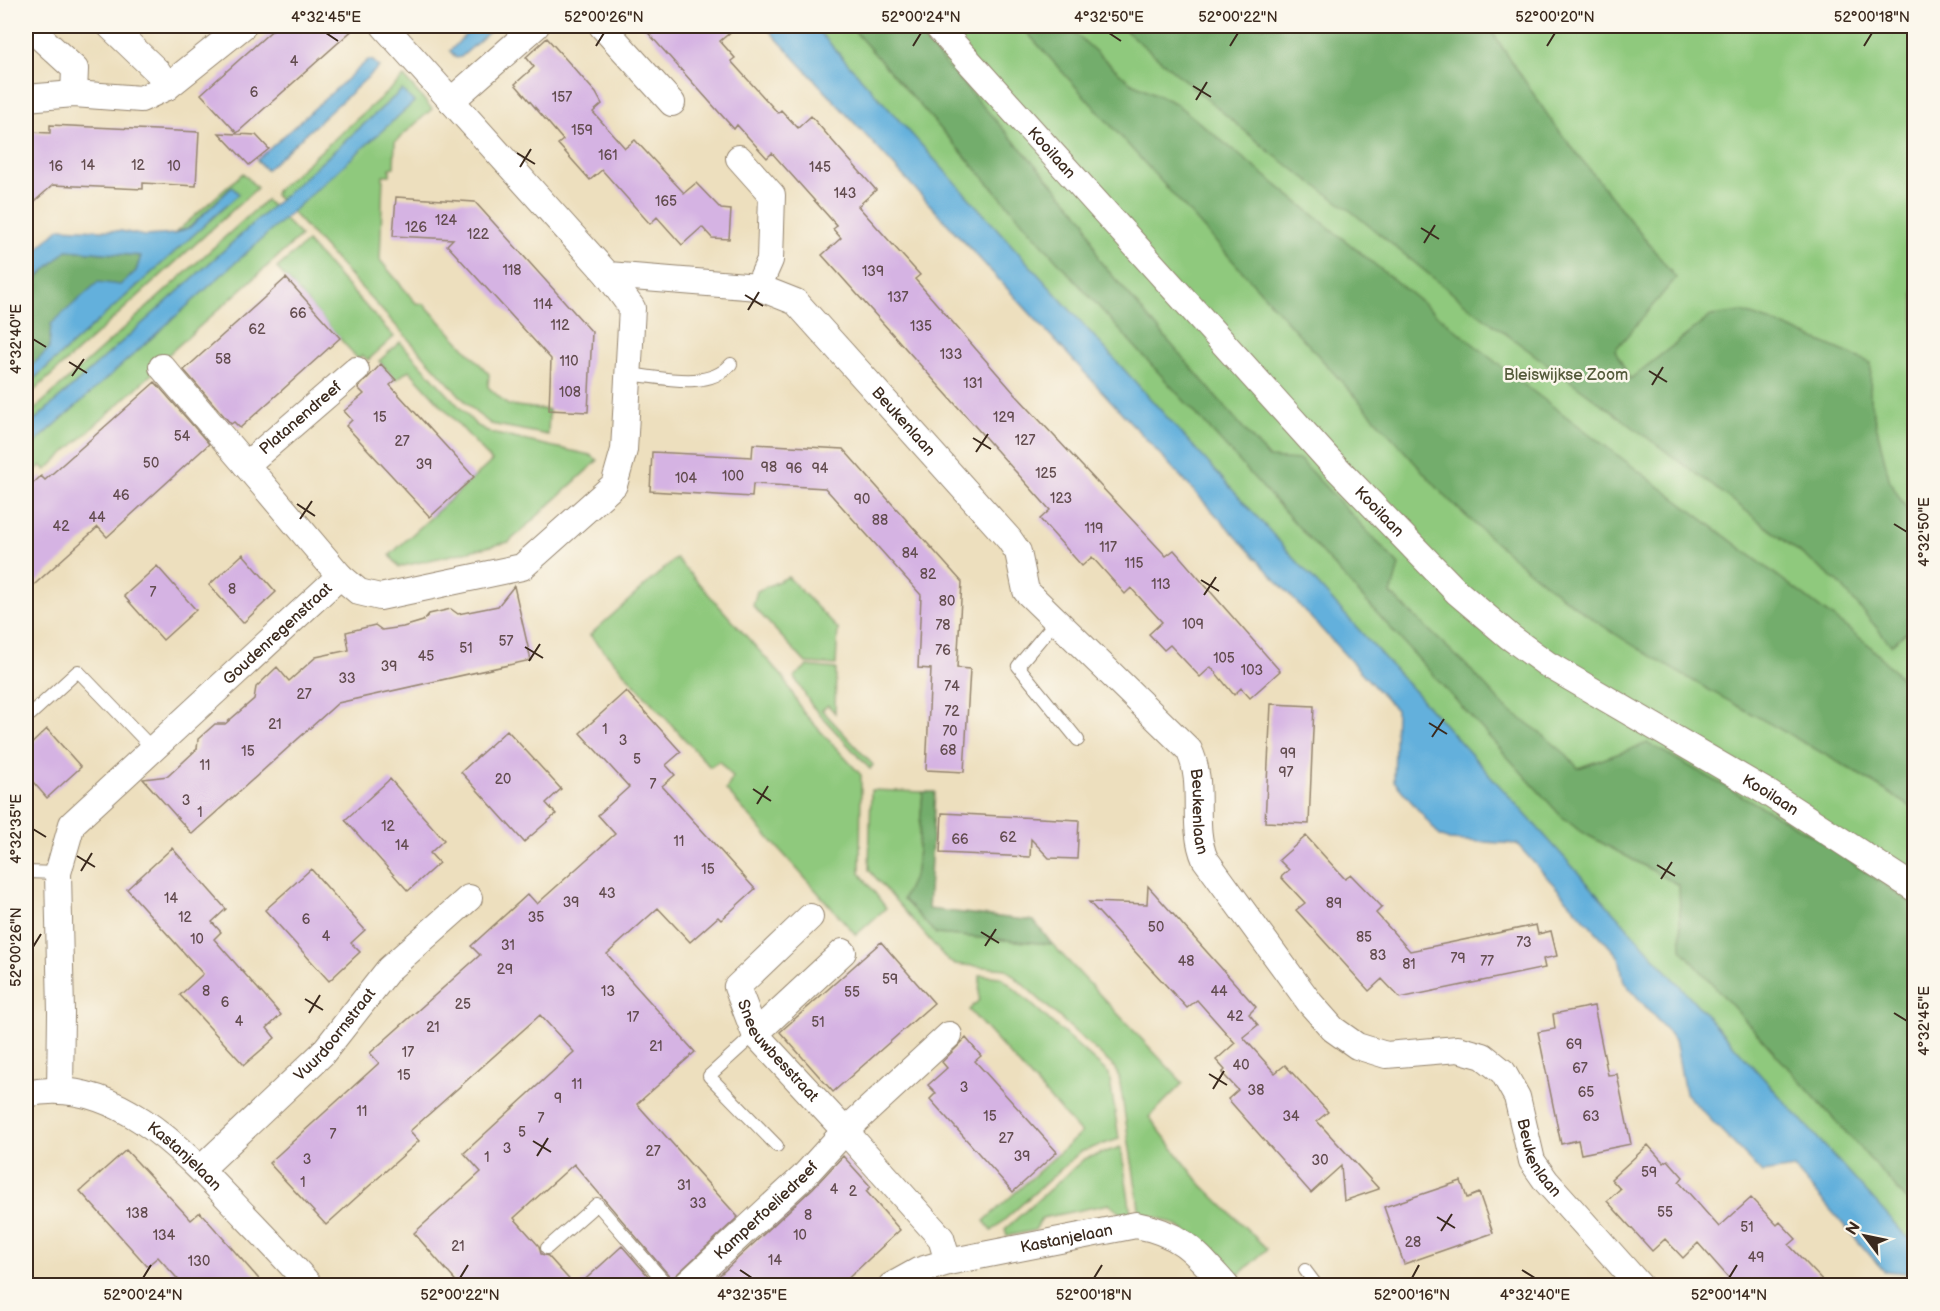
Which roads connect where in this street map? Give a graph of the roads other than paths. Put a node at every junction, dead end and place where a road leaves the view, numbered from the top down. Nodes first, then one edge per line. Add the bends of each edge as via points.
1 (28, 26) edge
2 (110, 26) edge
3 (243, 26) edge
4 (384, 26) edge
5 (536, 26) edge
6 (602, 26) edge
7 (937, 26) edge
8 (167, 87) junction
9 (74, 94) junction
10 (26, 98) edge
11 (451, 101) junction
12 (672, 103) dead end
13 (740, 158) dead end
14 (608, 275) junction
15 (758, 287) junction
16 (731, 364) dead end
17 (162, 367) dead end
18 (357, 370) dead end
19 (628, 374) junction
20 (246, 465) junction
21 (340, 576) junction
22 (1055, 622) junction
23 (31, 714) dead end
24 (1078, 740) dead end
25 (153, 749) junction
26 (26, 872) edge
27 (58, 873) junction
28 (1914, 888) edge
29 (469, 898) dead end
30 (810, 917) dead end
31 (843, 952) dead end
32 (755, 1034) junction
33 (949, 1035) dead end
34 (60, 1091) junction
35 (26, 1094) edge
36 (846, 1131) junction
37 (777, 1146) dead end
38 (201, 1169) junction
39 (547, 1248) dead end
40 (948, 1262) junction
41 (1305, 1270) dead end
42 (304, 1284) edge
43 (668, 1286) edge
44 (685, 1286) edge
45 (891, 1286) edge
46 (1226, 1286) edge
47 (1317, 1286) edge
48 (1640, 1286) edge

1 - 9 street via 75,69
2 - 8 street via 158,72
3 - 8 street
4 - 11 street
5 - 11 street
6 - 12 street
7 - 28 street, Kooilaan via 1328,459 1457,592 1547,664 1768,793
8 - 9 street via 141,99
9 - 10 street
11 - 14 street
13 - 15 street via 772,195 770,260
14 - 15 street, Beukenlaan
14 - 19 street, Goudenregenstraat via 632,308
15 - 22 street, Beukenlaan via 796,302 1009,539 1018,552 1026,591
16 - 19 lane via 723,373 707,380
17 - 20 street, Platanendreef
18 - 20 street, Platanendreef
19 - 21 street, Goudenregenstraat via 624,450 614,485 522,567 380,597 359,591
20 - 21 street, Platanendreef
21 - 25 street, Goudenregenstraat
22 - 24 lane via 1018,666
22 - 48 street, Beukenlaan via 1189,750 1198,775 1197,834 1205,859 1325,1020 1357,1046 1386,1055 1458,1049 1484,1056 1503,1072 1517,1097 1532,1161
23 - 25 lane via 78,670
25 - 27 street, Goudenregenstraat via 72,824
26 - 27 lane
27 - 34 street, Goudenregenstraat
29 - 38 street, Vuurdoornstraat via 389,969 322,1054
30 - 32 street, Sneeuwbesstraat via 737,987
31 - 32 street
32 - 36 street, Sneeuwbesstraat
32 - 37 lane via 709,1076
33 - 36 street
34 - 35 street, Kastanjelaan
34 - 38 street, Kastanjelaan via 99,1099 128,1112 161,1133
36 - 40 street, Sneeuwbesstraat via 940,1238
36 - 44 street, Kamperfoeliedreef via 803,1177
38 - 42 street, Kastanjelaan
39 - 43 lane via 597,1204
40 - 45 street, Kastanjelaan via 918,1271
40 - 46 street, Kastanjelaan via 1136,1225 1162,1230 1187,1244
41 - 47 lane

